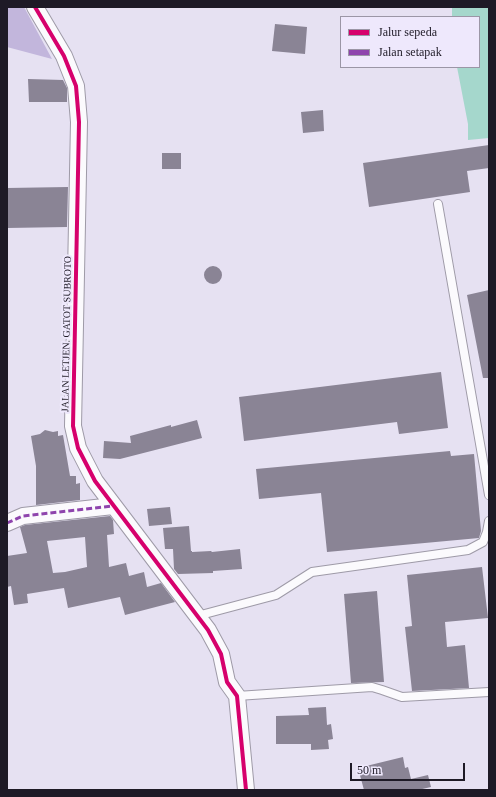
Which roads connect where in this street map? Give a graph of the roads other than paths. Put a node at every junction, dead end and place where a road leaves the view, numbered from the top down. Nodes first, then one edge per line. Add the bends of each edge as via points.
1 (35, 7) edge
2 (438, 204) dead end
3 (489, 494) edge
4 (113, 506) junction
5 (489, 521) edge
6 (7, 523) edge
7 (197, 616) junction
8 (489, 692) edge
9 (237, 696) junction
10 (246, 790) edge

1 - 4 street, JALAN LETJEN. GATOT SUBROTO via 64,56 76,86 79,122 73,426 78,448 95,481
2 - 3 lane
4 - 6 street via 23,516
4 - 7 street, JALAN LETJEN. GATOT SUBROTO
5 - 7 lane via 483,542 468,550 312,572 276,595
7 - 9 street, JALAN LETJEN. GATOT SUBROTO via 221,654 227,682
8 - 9 lane via 402,697 372,687
9 - 10 street, JALAN LETJEN. GATOT SUBROTO

